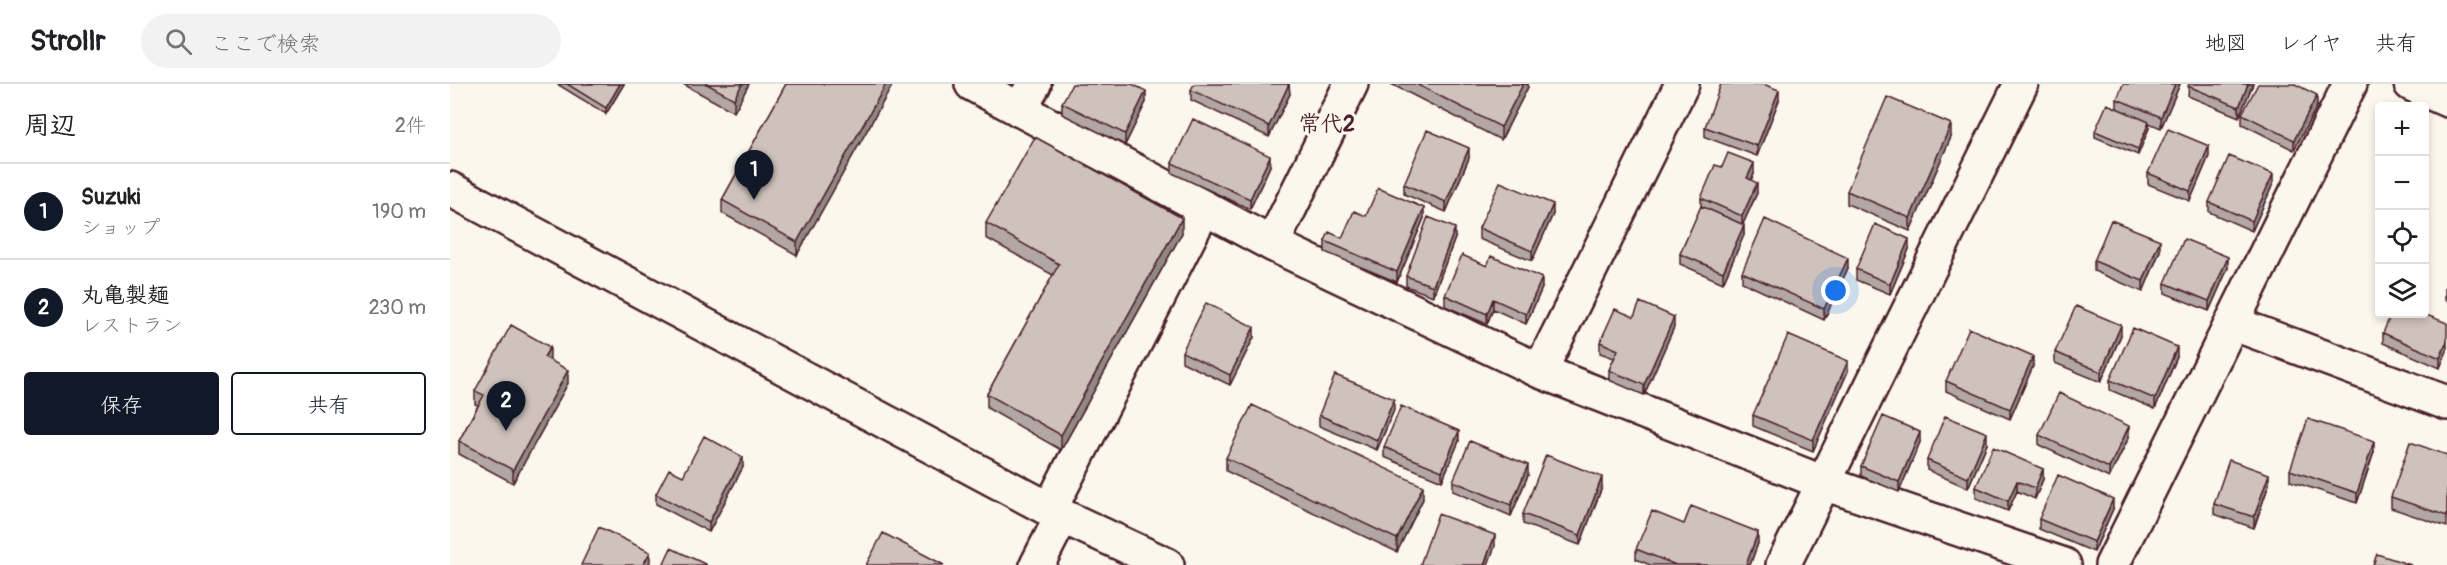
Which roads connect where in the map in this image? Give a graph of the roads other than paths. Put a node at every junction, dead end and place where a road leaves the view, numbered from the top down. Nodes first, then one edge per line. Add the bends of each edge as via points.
1 (972, 84) edge
2 (1351, 84) edge
3 (1682, 84) edge
4 (2020, 84) edge
5 (2350, 84) edge
6 (2411, 84) edge
7 (1027, 97) edge
8 (2447, 100) edge
9 (450, 189) edge
10 (1204, 208) junction
11 (1272, 244) junction
12 (2232, 323) junction
13 (1540, 371) junction
14 (2447, 403) edge
15 (1824, 483) junction
16 (1056, 513) junction
17 (1037, 565) edge
18 (1167, 565) edge
19 (1784, 565) edge
20 (2064, 565) edge
21 (2112, 565) edge

1 - 7 street
2 - 11 street
3 - 13 street
4 - 15 street
5 - 12 street
6 - 8 street
7 - 10 street
9 - 16 street
10 - 11 street
10 - 16 street
11 - 13 street
12 - 14 street
12 - 21 street
13 - 15 street
15 - 19 street
15 - 20 street
16 - 17 street
16 - 18 street

